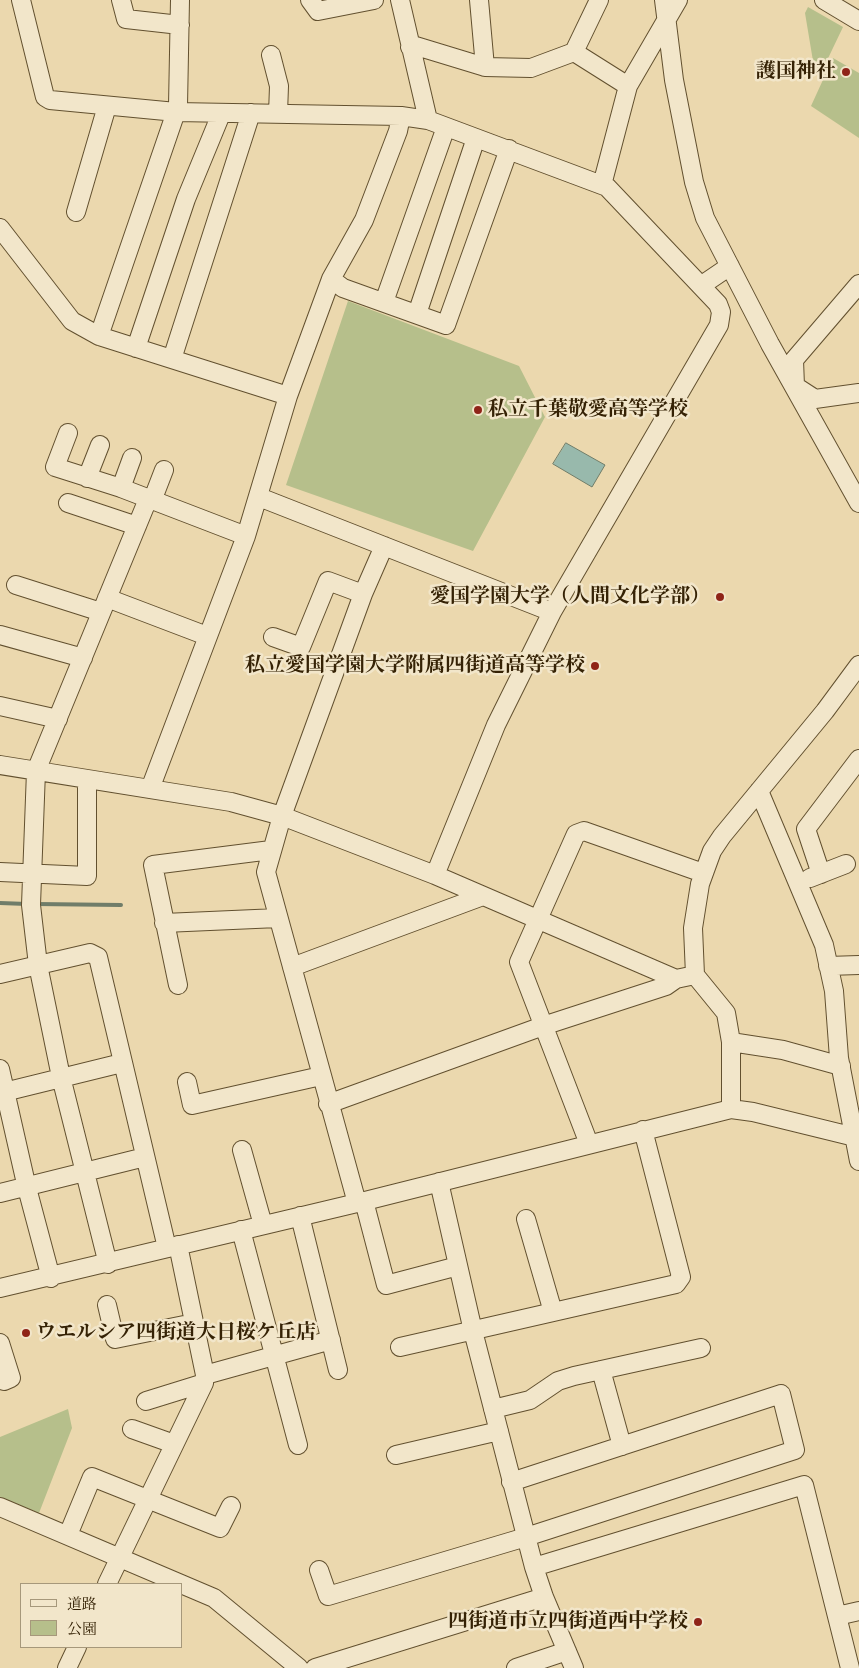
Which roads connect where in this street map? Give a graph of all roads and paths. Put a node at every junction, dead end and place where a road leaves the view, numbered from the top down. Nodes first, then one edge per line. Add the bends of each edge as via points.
1 (21, 0) edge
2 (121, 0) edge
3 (180, 0) edge
4 (310, 0) edge
5 (374, 0) edge
6 (400, 0) edge
7 (479, 0) edge
8 (599, 0) edge
9 (664, 0) edge
10 (678, 0) edge
11 (824, 0) edge
12 (666, 19) junction
13 (859, 21) edge
14 (180, 25) junction
15 (410, 47) junction
16 (574, 52) junction
17 (271, 55) dead end
18 (485, 67) junction
19 (628, 86) junction
20 (107, 106) junction
21 (176, 112) junction
22 (219, 113) junction
23 (251, 113) junction
24 (278, 114) junction
25 (401, 116) junction
26 (428, 120) junction
27 (446, 127) junction
28 (476, 138) junction
29 (509, 150) junction
30 (602, 185) junction
31 (76, 212) dead end
32 (0, 228) edge
33 (730, 266) junction
34 (331, 279) junction
35 (859, 284) edge
36 (702, 285) junction
37 (384, 302) junction
38 (417, 314) junction
39 (98, 336) junction
40 (136, 348) junction
41 (172, 360) junction
42 (796, 386) junction
43 (859, 393) edge
44 (288, 396) junction
45 (68, 433) dead end
46 (100, 445) dead end
47 (132, 458) dead end
48 (164, 470) dead end
49 (87, 478) junction
50 (121, 488) junction
51 (259, 497) junction
52 (150, 500) junction
53 (68, 503) dead end
54 (859, 503) edge
55 (136, 526) junction
56 (246, 536) junction
57 (384, 546) junction
58 (16, 585) dead end
59 (363, 594) junction
60 (104, 605) junction
61 (552, 612) junction
62 (0, 635) edge
63 (207, 636) junction
64 (273, 637) dead end
65 (83, 658) junction
66 (856, 674) edge
67 (0, 706) edge
68 (58, 719) junction
69 (859, 759) edge
70 (0, 764) edge
71 (36, 771) junction
72 (87, 780) junction
73 (150, 789) junction
74 (759, 791) junction
75 (282, 816) junction
76 (271, 850) junction
77 (846, 864) dead end
78 (0, 872) edge
79 (31, 873) junction
80 (703, 873) junction
81 (821, 874) junction
82 (435, 875) junction
83 (798, 883) junction
84 (482, 896) junction
85 (278, 918) junction
86 (537, 920) junction
87 (164, 923) junction
88 (38, 965) junction
89 (859, 965) edge
90 (828, 966) junction
91 (292, 967) junction
92 (0, 974) edge
93 (695, 975) junction
94 (676, 979) junction
95 (178, 985) dead end
96 (543, 1026) junction
97 (731, 1042) junction
98 (122, 1063) junction
99 (841, 1066) junction
100 (0, 1069) edge
101 (321, 1076) junction
102 (61, 1078) junction
103 (187, 1082) dead end
104 (3, 1093) edge
105 (328, 1104) junction
106 (731, 1109) junction
107 (643, 1130) junction
108 (856, 1136) edge
109 (589, 1144) junction
110 (242, 1150) dead end
111 (145, 1157) junction
112 (859, 1161) edge
113 (84, 1173) junction
114 (439, 1182) junction
115 (27, 1188) junction
116 (0, 1193) edge
117 (360, 1202) junction
118 (300, 1216) junction
119 (526, 1219) dead end
120 (263, 1225) junction
121 (241, 1230) junction
122 (173, 1246) junction
123 (108, 1264) junction
124 (458, 1266) junction
125 (51, 1278) junction
126 (0, 1288) edge
127 (106, 1305) dead end
128 (553, 1312) junction
129 (194, 1323) junction
130 (473, 1331) junction
131 (331, 1340) junction
132 (0, 1343) edge
133 (400, 1347) dead end
134 (701, 1348) dead end
135 (275, 1356) junction
136 (338, 1370) dead end
137 (601, 1370) junction
138 (205, 1379) junction
139 (4, 1381) dead end
140 (146, 1400) dead end
141 (493, 1409) junction
142 (132, 1429) dead end
143 (499, 1431) junction
144 (174, 1444) junction
145 (298, 1445) dead end
146 (622, 1446) junction
147 (396, 1455) dead end
148 (512, 1482) junction
149 (148, 1498) junction
150 (231, 1506) dead end
151 (0, 1507) edge
152 (68, 1535) junction
153 (526, 1537) junction
154 (120, 1557) junction
155 (534, 1567) junction
156 (319, 1570) dead end
157 (108, 1583) edge
158 (180, 1583) edge
159 (182, 1584) edge
160 (544, 1597) junction
161 (859, 1611) edge
162 (836, 1616) junction
163 (77, 1648) edge
164 (566, 1651) junction
165 (67, 1668) edge
166 (300, 1668) edge
167 (315, 1668) edge
168 (516, 1668) edge
169 (574, 1668) edge
170 (850, 1668) edge

1 - 20 street via 45,97
2 - 14 street via 126,19
3 - 14 street
4 - 5 street via 318,11
6 - 15 street
7 - 18 street
8 - 16 street
9 - 12 street
10 - 12 street
11 - 13 street
12 - 19 street
12 - 33 street via 694,182 705,218
14 - 21 street
15 - 18 street via 416,46
15 - 26 street
16 - 18 street via 531,68
16 - 19 street
17 - 24 street via 279,86
19 - 30 street
20 - 21 street
20 - 31 street
21 - 22 street
21 - 39 street
22 - 23 street
22 - 40 street
23 - 24 street
23 - 41 street
24 - 25 street
25 - 26 street
25 - 34 street via 398,132 364,220
26 - 27 street
27 - 28 street
27 - 37 street
28 - 29 street
28 - 38 street
29 - 30 street
29 - 38 street via 446,325
30 - 36 street
32 - 39 street via 72,321
33 - 36 street
33 - 42 street via 770,344
34 - 37 street via 343,288
34 - 44 street
35 - 42 street via 794,360
36 - 61 street via 718,304 721,312 719,325
37 - 38 street
39 - 40 street
40 - 41 street
41 - 44 street
42 - 43 street via 815,399
42 - 54 street
44 - 51 street
45 - 49 street via 55,467
46 - 49 street
47 - 50 street
48 - 52 street
49 - 50 street
50 - 52 street
51 - 56 street
51 - 57 street
52 - 55 street
52 - 56 street
53 - 55 street
55 - 60 street
56 - 63 street
57 - 59 street
57 - 61 street
58 - 60 street
59 - 64 street via 328,582 301,647
59 - 75 street
60 - 63 street
60 - 65 street
61 - 82 street via 496,725
62 - 65 street
63 - 73 street
65 - 68 street
66 - 74 street
67 - 68 street
68 - 71 street
69 - 81 street via 806,829
70 - 71 street
71 - 72 street
71 - 79 street
72 - 73 street
72 - 79 street via 87,876
73 - 75 street via 231,802
74 - 80 street via 722,836
74 - 83 street
75 - 76 street
75 - 82 street
76 - 85 street via 266,872
76 - 87 street via 153,865
77 - 81 street
78 - 79 street
79 - 88 street
80 - 86 street via 584,831 576,834
80 - 93 street via 693,928
81 - 83 street
82 - 84 street
83 - 90 street via 824,944
84 - 86 street
84 - 91 street
85 - 87 street
85 - 91 street
86 - 94 street
86 - 96 street via 519,962
87 - 95 street
88 - 92 street
88 - 98 street via 90,953 98,957
88 - 102 street
89 - 90 street
90 - 99 street via 834,991
91 - 101 street
93 - 94 street
93 - 97 street via 726,1013
94 - 96 street via 666,986
96 - 105 street
96 - 109 street
97 - 99 street via 783,1050
97 - 106 street
98 - 102 street
98 - 111 street
99 - 108 street
100 - 104 street
101 - 103 street via 192,1105
101 - 105 street
102 - 104 street
102 - 113 street
104 - 115 street
105 - 117 street
106 - 107 street
106 - 108 street
107 - 109 street
107 - 128 street via 681,1277 676,1284
108 - 112 street
109 - 114 street
110 - 120 street
111 - 113 street
111 - 122 street
113 - 115 street
113 - 123 street
114 - 117 street
114 - 124 street
115 - 116 street
115 - 125 street
117 - 118 street
117 - 124 street via 386,1285
118 - 120 street
118 - 131 street
119 - 128 street
120 - 121 street
121 - 122 street
121 - 135 street
122 - 123 street
122 - 129 street
123 - 125 street
124 - 130 street
125 - 126 street
127 - 129 street via 115,1339
128 - 130 street
129 - 138 street
130 - 133 street
130 - 141 street
131 - 135 street
131 - 136 street
132 - 139 street via 11,1378
134 - 137 street
135 - 138 street
135 - 145 street
137 - 141 street via 558,1381 530,1400
137 - 146 street
138 - 140 street
138 - 144 street
141 - 143 street
142 - 144 street
143 - 147 street
143 - 148 street
144 - 149 street
146 - 148 street
146 - 153 street via 781,1394 795,1450
148 - 153 street
149 - 150 street via 220,1528
149 - 152 street via 92,1477
149 - 154 street
151 - 152 street
152 - 154 street
153 - 155 street
153 - 156 street via 328,1596
154 - 157 street
154 - 158 street
155 - 160 street
155 - 162 street via 804,1485
159 - 166 street via 214,1598
160 - 164 street
160 - 167 street
161 - 162 street
162 - 170 street
163 - 165 street
164 - 168 street
164 - 169 street

